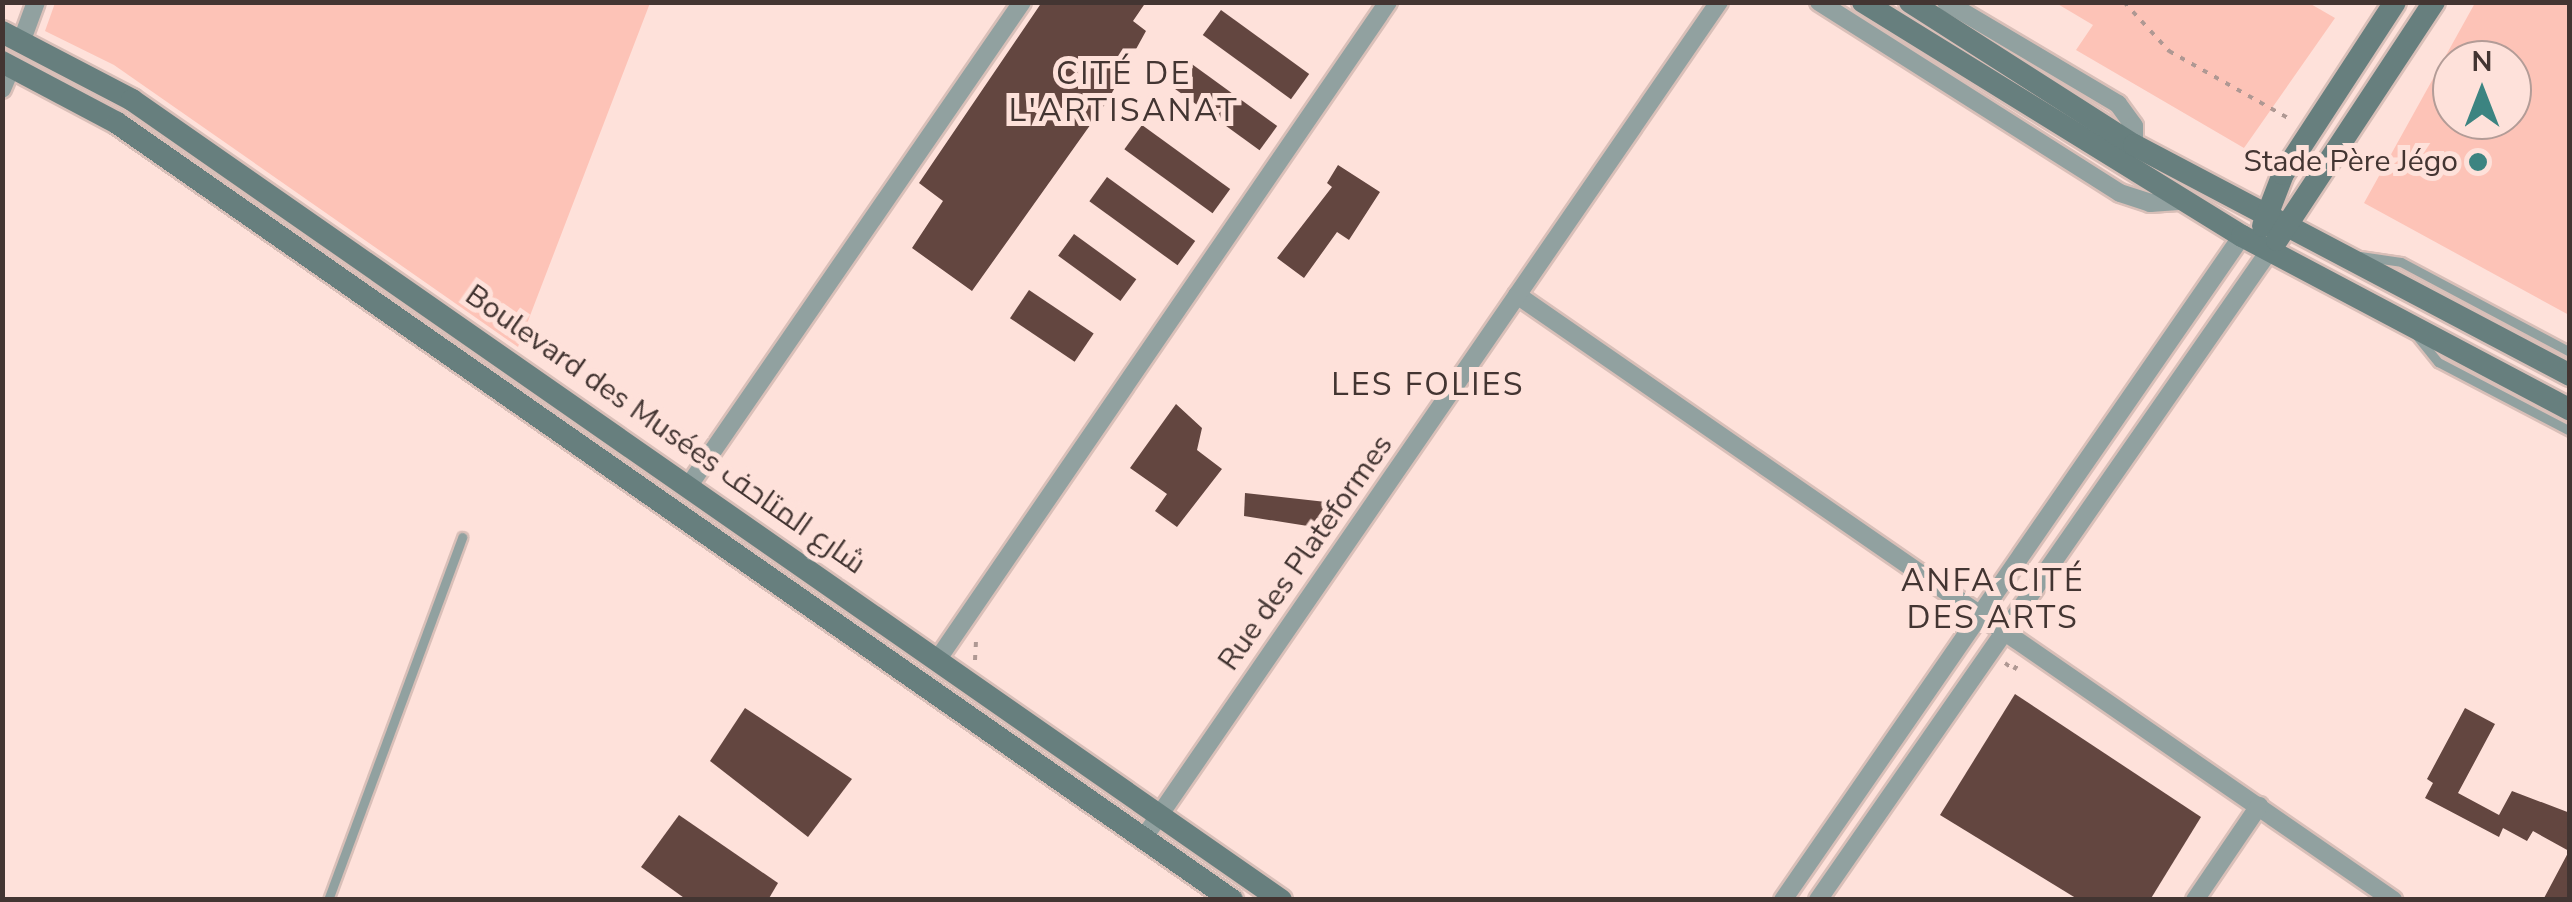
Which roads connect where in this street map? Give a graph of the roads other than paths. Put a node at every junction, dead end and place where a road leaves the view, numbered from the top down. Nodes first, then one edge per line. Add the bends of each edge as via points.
1 (36, 2) edge
2 (1022, 2) edge
3 (1388, 2) edge
4 (1719, 2) edge
5 (1819, 2) edge
6 (1863, 2) edge
7 (1910, 2) edge
8 (1946, 2) edge
9 (2395, 2) edge
10 (2434, 2) edge
11 (12, 36) edge
12 (7, 64) edge
13 (2, 89) edge
14 (2134, 145) junction
15 (2182, 201) junction
16 (2264, 214) junction
17 (2286, 227) junction
18 (2242, 236) junction
19 (2269, 251) junction
20 (2338, 257) junction
21 (1518, 295) junction
22 (2412, 328) junction
23 (2570, 352) edge
24 (2570, 375) edge
25 (2570, 410) edge
26 (2570, 431) edge
27 (690, 484) junction
28 (462, 537) dead end
29 (1981, 613) junction
30 (2005, 630) junction
31 (940, 656) junction
32 (2260, 806) junction
33 (1158, 816) junction
34 (1143, 839) junction
35 (328, 900) edge
36 (1232, 900) edge
37 (1282, 900) edge
38 (1783, 900) edge
39 (1818, 900) edge
40 (2195, 900) edge
41 (2393, 900) edge

1 - 11 street
2 - 27 street
3 - 31 street
4 - 21 street, Rue des Plateformes
5 - 15 street via 2120,193 2150,204
6 - 15 street
7 - 14 street
8 - 14 street via 2118,104 2134,126
9 - 16 street
10 - 17 street
11 - 27 street, Boulevard des Musées شارع المتاحف via 132,100
12 - 13 street
12 - 34 street, Boulevard des Musées شارع المتاحف via 129,132 953,698
14 - 16 street
15 - 18 street
16 - 17 street
16 - 19 street
17 - 19 street
17 - 20 street
18 - 19 street
18 - 29 street
19 - 22 street
19 - 30 street
20 - 23 lane via 2402,262
20 - 24 street
21 - 29 street
21 - 33 street, Rue des Plateformes
22 - 25 street
22 - 26 lane via 2438,362
27 - 31 street, Boulevard des Musées شارع المتاحف
28 - 35 lane
29 - 30 street
29 - 38 street
30 - 32 street
30 - 39 street
31 - 33 street, Boulevard des Musées شارع المتاحف
32 - 40 street
32 - 41 street
33 - 34 street, Rue des Plateformes
33 - 37 street, Boulevard des Musées شارع المتاحف
34 - 36 street, Boulevard des Musées شارع المتاحف

